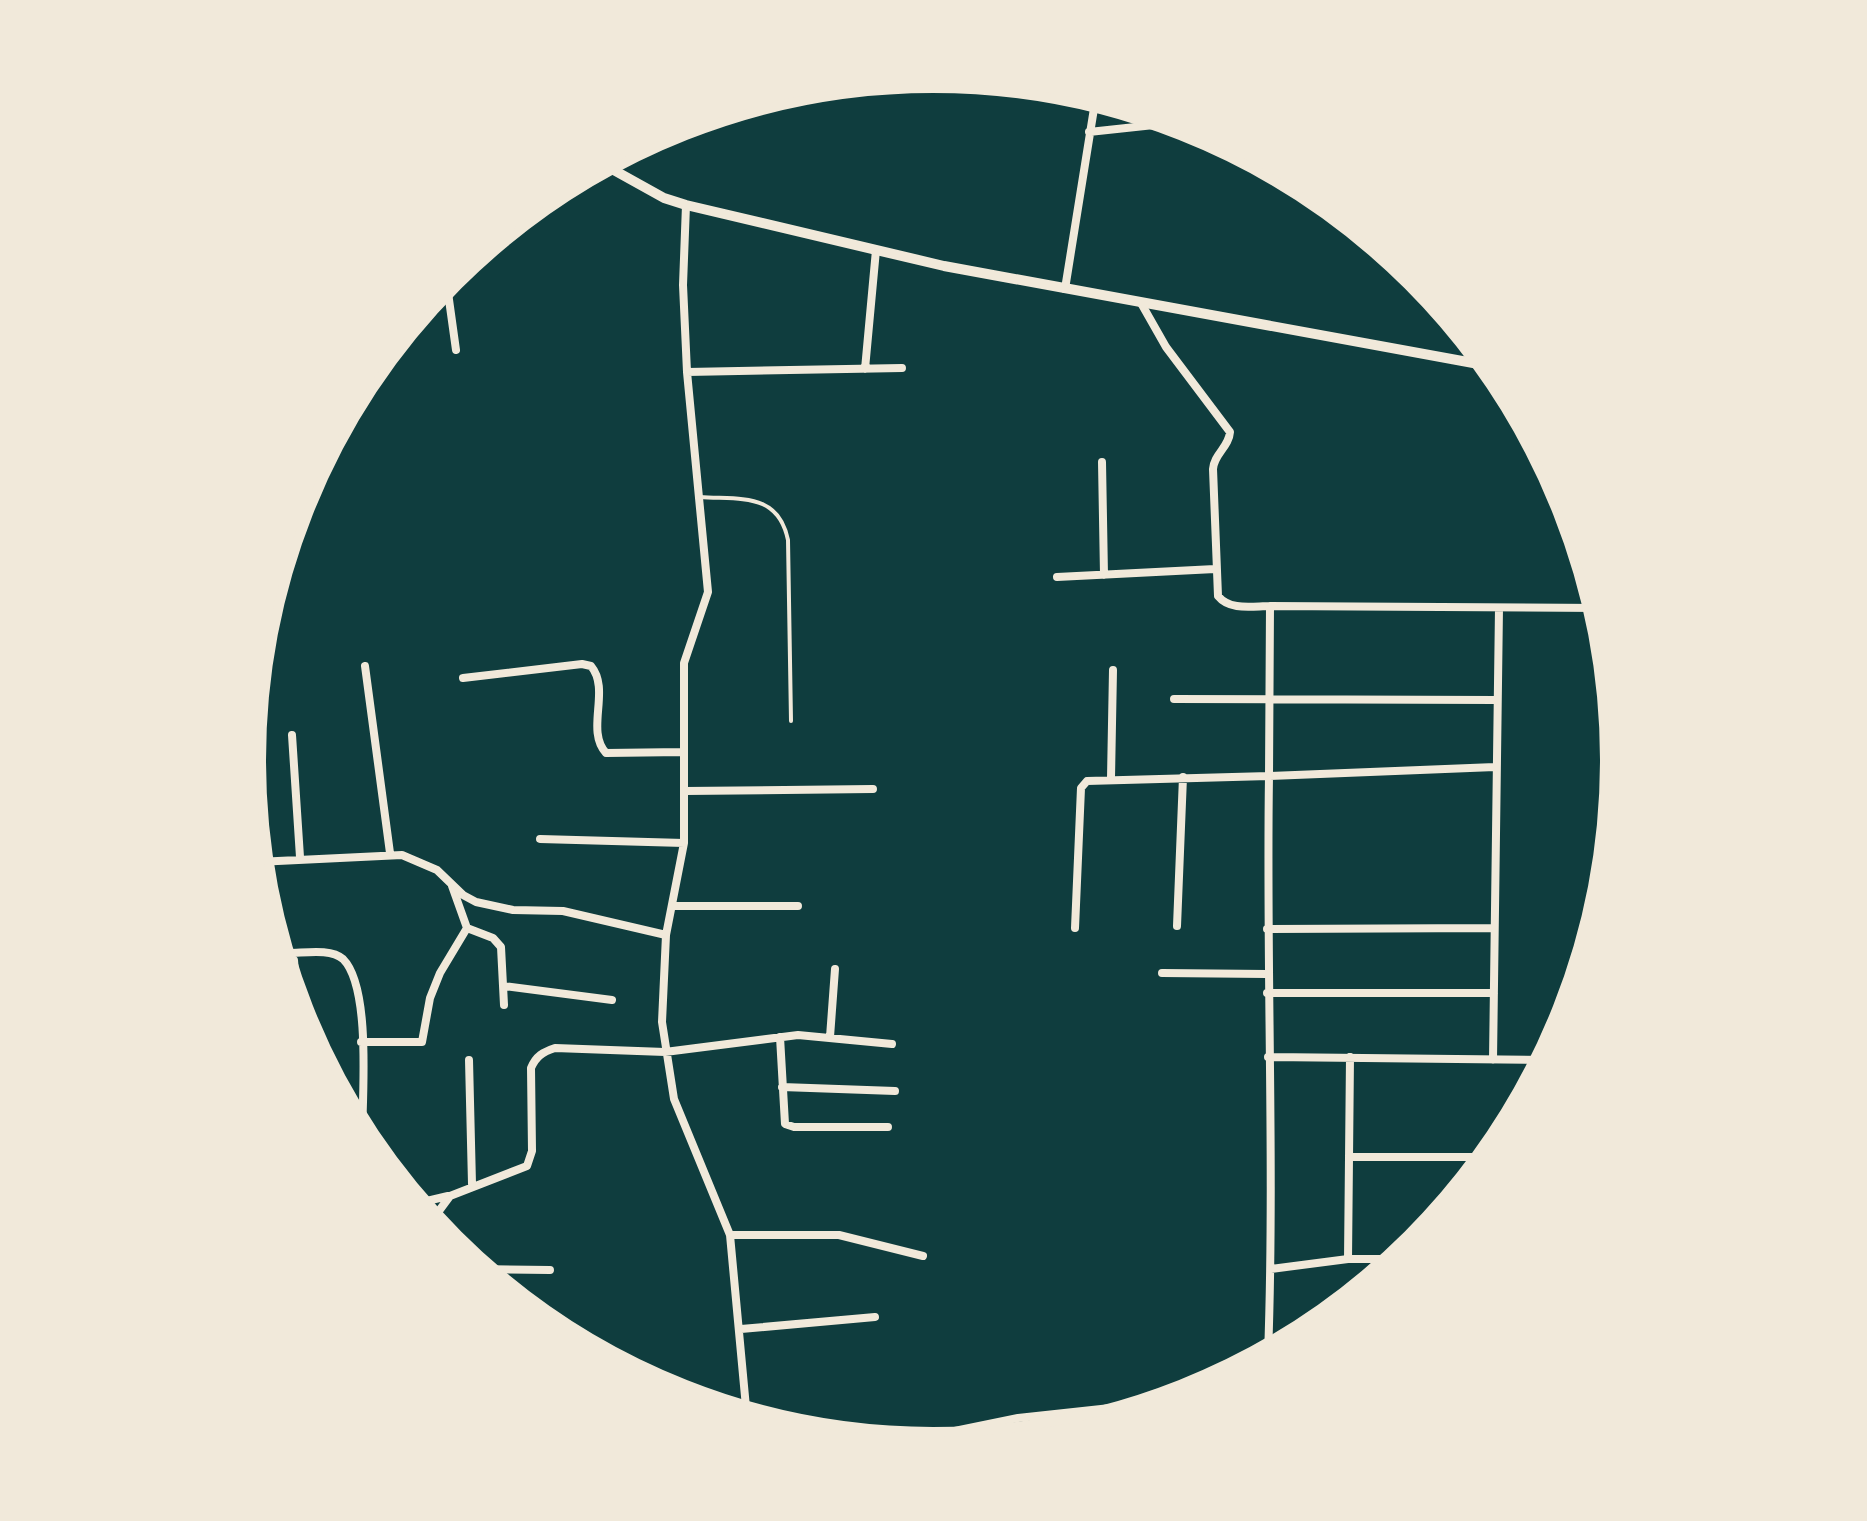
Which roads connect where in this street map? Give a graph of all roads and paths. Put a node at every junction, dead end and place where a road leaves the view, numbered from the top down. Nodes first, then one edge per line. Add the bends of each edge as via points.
1 (1094, 108) edge
2 (1153, 125) edge
3 (1089, 132) junction
4 (613, 170) edge
5 (686, 205) junction
6 (876, 250) junction
7 (1065, 289) junction
8 (448, 295) edge
9 (1141, 303) junction
10 (456, 350) dead end
11 (1476, 364) edge
12 (902, 368) dead end
13 (865, 369) junction
14 (687, 372) junction
15 (1102, 462) dead end
16 (700, 497) junction
17 (1215, 569) junction
18 (1104, 575) junction
19 (1057, 577) dead end
20 (1270, 606) junction
21 (1499, 608) junction
22 (1588, 608) edge
23 (365, 666) dead end
24 (1113, 670) dead end
25 (463, 678) dead end
26 (1174, 699) dead end
27 (1270, 699) junction
28 (1496, 700) junction
29 (791, 721) dead end
30 (292, 735) dead end
31 (683, 752) junction
32 (1495, 767) junction
33 (1269, 776) junction
34 (1183, 777) junction
35 (1111, 778) junction
36 (873, 789) dead end
37 (685, 791) junction
38 (540, 839) dead end
39 (684, 843) junction
40 (390, 853) junction
41 (300, 857) junction
42 (269, 861) edge
43 (452, 885) junction
44 (674, 906) junction
45 (798, 906) dead end
46 (1177, 926) dead end
47 (467, 928) junction
48 (1075, 928) dead end
49 (1494, 928) junction
50 (1267, 929) junction
51 (666, 935) junction
52 (289, 953) edge
53 (291, 957) edge
54 (835, 969) dead end
55 (1162, 973) dead end
56 (1267, 974) junction
57 (297, 978) edge
58 (504, 986) junction
59 (1267, 993) junction
60 (1494, 993) junction
61 (612, 1000) dead end
62 (504, 1005) dead end
63 (780, 1037) junction
64 (830, 1037) junction
65 (361, 1042) junction
66 (892, 1044) dead end
67 (665, 1052) junction
68 (1268, 1057) junction
69 (1350, 1057) junction
70 (469, 1060) dead end
71 (1493, 1060) junction
72 (1536, 1060) edge
73 (782, 1087) junction
74 (895, 1091) dead end
75 (362, 1114) edge
76 (888, 1127) dead end
77 (1349, 1157) junction
78 (1476, 1157) edge
79 (472, 1184) junction
80 (450, 1196) junction
81 (426, 1201) edge
82 (437, 1214) edge
83 (730, 1235) junction
84 (923, 1256) dead end
85 (1348, 1259) junction
86 (1384, 1259) edge
87 (494, 1269) edge
88 (1271, 1269) junction
89 (550, 1270) dead end
90 (875, 1317) dead end
91 (741, 1329) junction
92 (1268, 1344) edge
93 (746, 1406) edge
94 (1117, 1407) edge
95 (1046, 1415) junction
96 (1046, 1423) edge
97 (936, 1433) edge

1 - 3 street
2 - 3 street
3 - 7 street
4 - 5 street
5 - 6 street
5 - 14 street
6 - 7 street
6 - 13 street
7 - 9 street
8 - 10 street
9 - 11 street
9 - 17 street via 1166,347 1230,432 1214,459
12 - 13 street
13 - 14 street
14 - 16 street
15 - 18 street
16 - 29 lane via 761,502 784,521
16 - 31 street via 708,592 684,663
17 - 18 street
17 - 20 street via 1216,589 1224,603
18 - 19 street
20 - 21 street
20 - 27 street
21 - 22 street
21 - 28 street
23 - 40 street
24 - 35 street
25 - 31 street via 591,666 597,673 598,736 606,753
26 - 27 street
27 - 28 street
27 - 33 street
28 - 32 street
30 - 41 street
31 - 37 street
32 - 33 street
32 - 49 street
33 - 34 street
33 - 50 street
34 - 35 street
34 - 46 street
35 - 48 street via 1087,781 1081,788
36 - 37 street
37 - 39 street
38 - 39 street
39 - 44 street
40 - 41 street
40 - 43 street via 419,860
41 - 42 street
43 - 47 street
43 - 51 street via 493,906 563,911
44 - 45 street
44 - 51 street
47 - 58 street via 501,947
47 - 65 street via 430,998 422,1042
49 - 50 street
49 - 60 street
50 - 56 street
51 - 67 street
52 - 65 street via 342,959 358,996
53 - 57 street
54 - 64 street
55 - 56 street
56 - 59 street
58 - 61 street
58 - 62 street
59 - 60 street
59 - 68 street
60 - 71 street
63 - 64 street
63 - 67 street
63 - 73 street
64 - 66 street
65 - 75 street
67 - 79 street via 555,1048 535,1058 531,1158 517,1173
67 - 83 street via 674,1099
68 - 69 street
68 - 88 street
69 - 71 street
69 - 77 street
70 - 79 street
71 - 72 street
73 - 74 street
73 - 76 street via 785,1124
77 - 78 street
77 - 85 street
79 - 80 street
80 - 81 street
80 - 82 street
83 - 84 street via 839,1235
83 - 91 street
85 - 86 street
85 - 88 street
87 - 89 street
88 - 92 street
90 - 91 street
91 - 93 street
94 - 95 street
95 - 96 street
95 - 97 street

